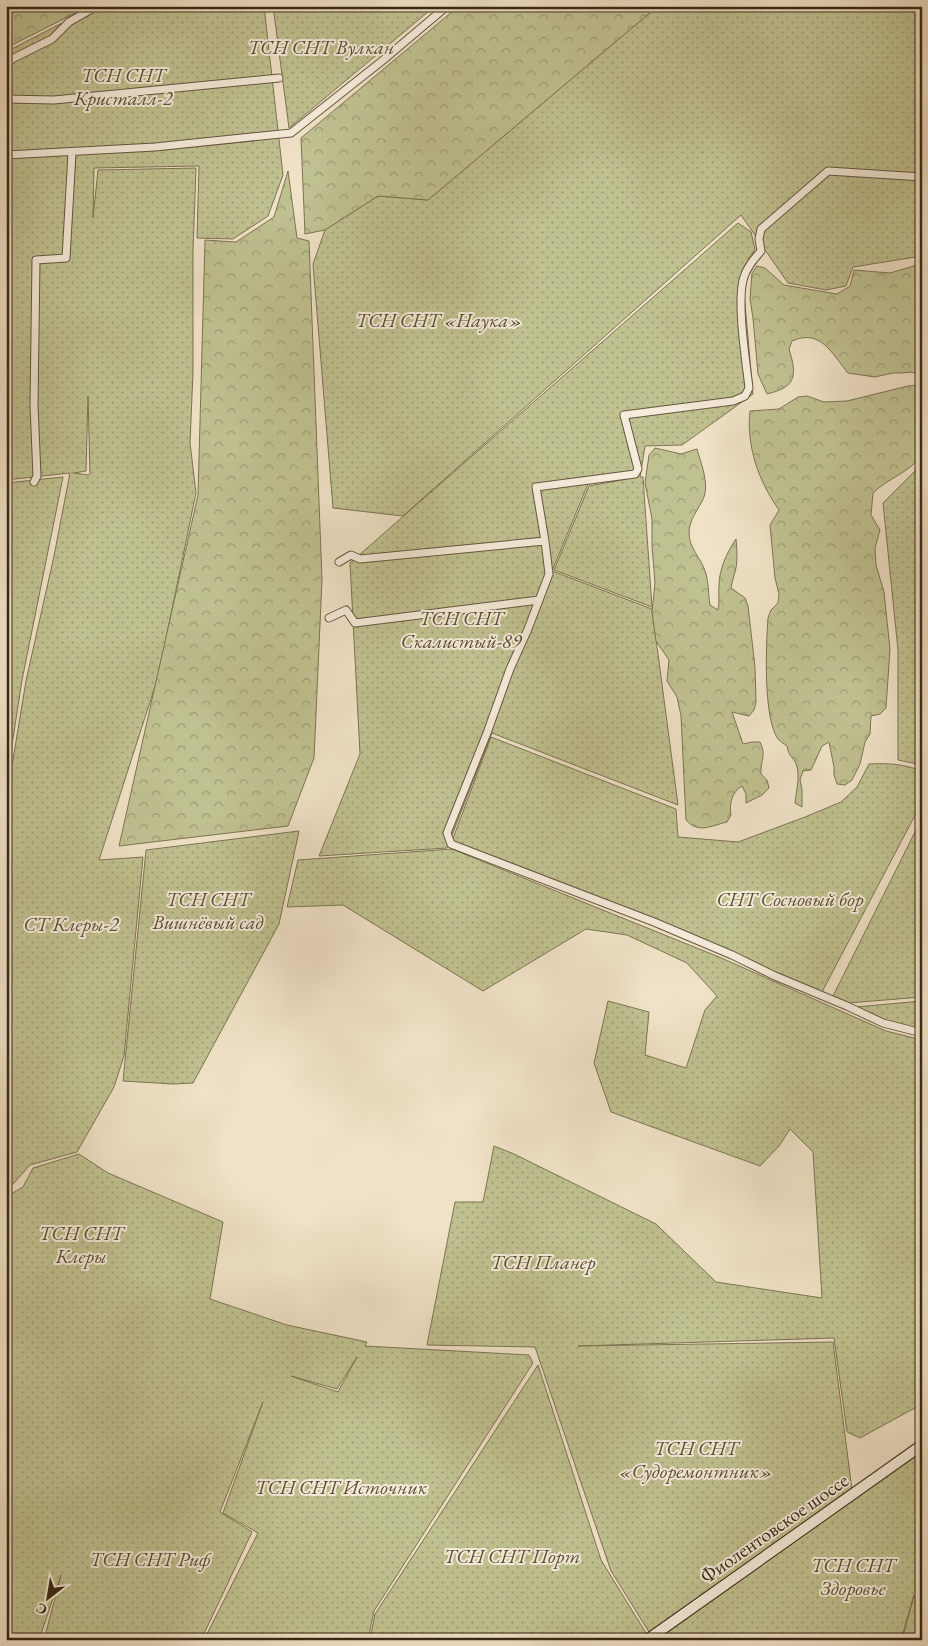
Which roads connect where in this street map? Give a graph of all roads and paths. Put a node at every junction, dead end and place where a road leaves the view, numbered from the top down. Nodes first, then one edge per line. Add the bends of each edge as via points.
1 (97, 6) edge
2 (447, 6) edge
3 (6, 64) edge
4 (280, 78) dead end
5 (6, 99) edge
6 (72, 153) junction
7 (6, 155) edge
8 (922, 177) edge
9 (34, 482) dead end
10 (545, 541) junction
11 (339, 562) dead end
12 (539, 600) junction
13 (329, 618) dead end
14 (922, 1033) edge
15 (922, 1444) edge
16 (647, 1640) edge

1 - 3 street via 70,22 52,39
2 - 6 street via 291,133
4 - 5 street via 54,100
6 - 7 street
6 - 9 street via 66,258 36,260
8 - 10 street via 828,171 761,229 761,251 743,278 741,303 749,388 745,396 733,401 624,415 638,469 635,474 536,487
10 - 11 street via 360,559 351,556
10 - 12 street via 549,574
12 - 13 street via 355,623 346,610
12 - 14 street via 447,833 451,844 654,922 882,1023
15 - 16 main road, Фиолентовское шоссе

